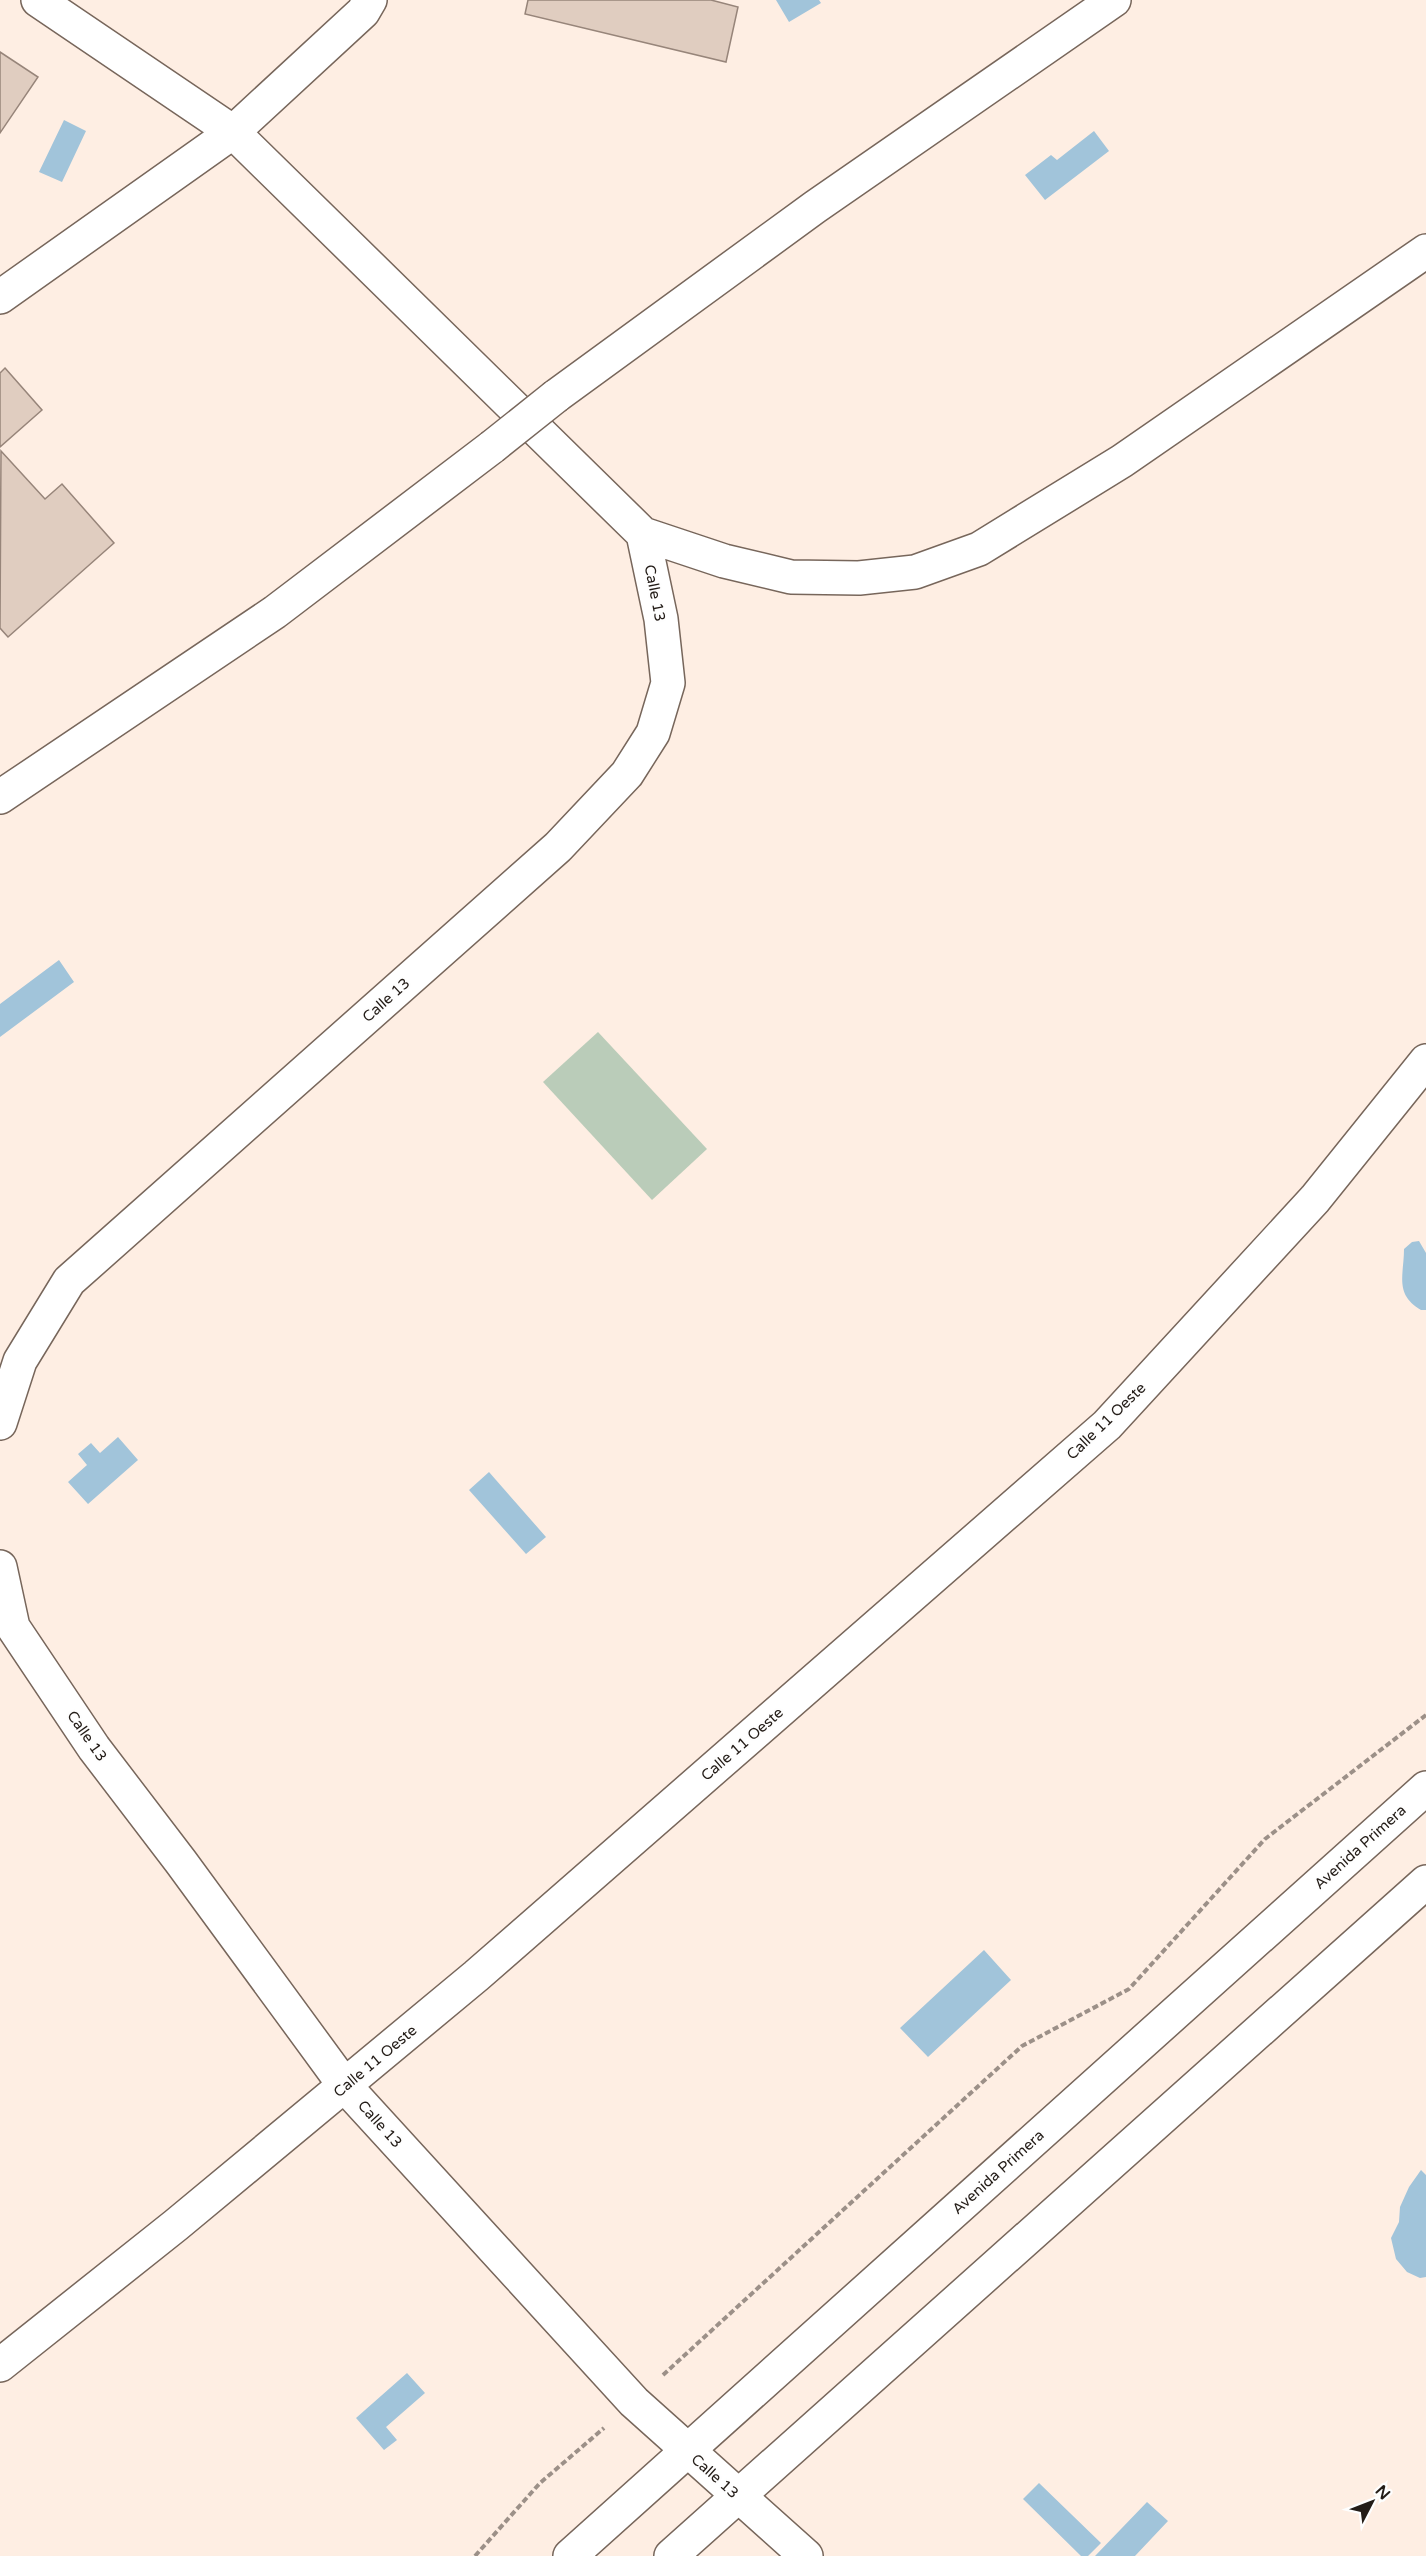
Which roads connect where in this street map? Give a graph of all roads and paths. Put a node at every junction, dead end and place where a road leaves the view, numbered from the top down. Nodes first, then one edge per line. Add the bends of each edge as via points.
1 (38, 0) edge
2 (370, 0) edge
3 (1114, 0) edge
4 (233, 132) junction
5 (1426, 251) edge
6 (0, 297) edge
7 (643, 534) junction
8 (0, 797) edge
9 (1426, 1061) edge
10 (0, 1424) edge
11 (0, 1567) edge
12 (1426, 1715) edge
13 (1426, 1788) edge
14 (1426, 1882) edge
15 (345, 2086) junction
16 (0, 2365) edge
17 (634, 2402) junction
18 (687, 2451) junction
19 (739, 2497) junction
20 (475, 2556) edge
21 (570, 2556) edge
22 (671, 2556) edge
23 (806, 2556) edge

1 - 4 street
2 - 4 street via 363,12
3 - 8 street, bridge via 815,207 556,396 275,612
4 - 6 street
4 - 7 street
5 - 7 street via 1122,461 979,549 957,557 915,572 860,578 790,577 724,561
7 - 10 street, Calle 13 via 661,618 668,683 653,733 627,774 558,847 69,1281 20,1361
9 - 15 street, Calle 11 Oeste via 1315,1199 1107,1425
11 - 15 street, Calle 13 via 13,1627 94,1748
12 - 17 path via 1265,1839 1128,1989 1022,2046
13 - 18 street, Avenida Primera
14 - 19 street
15 - 16 street, Calle 11 Oeste
15 - 17 street, Calle 13
17 - 18 street, Calle 13
17 - 20 path via 540,2483
18 - 19 street, Calle 13
18 - 21 street, Avenida Primera
19 - 22 street
19 - 23 street, Calle 13

